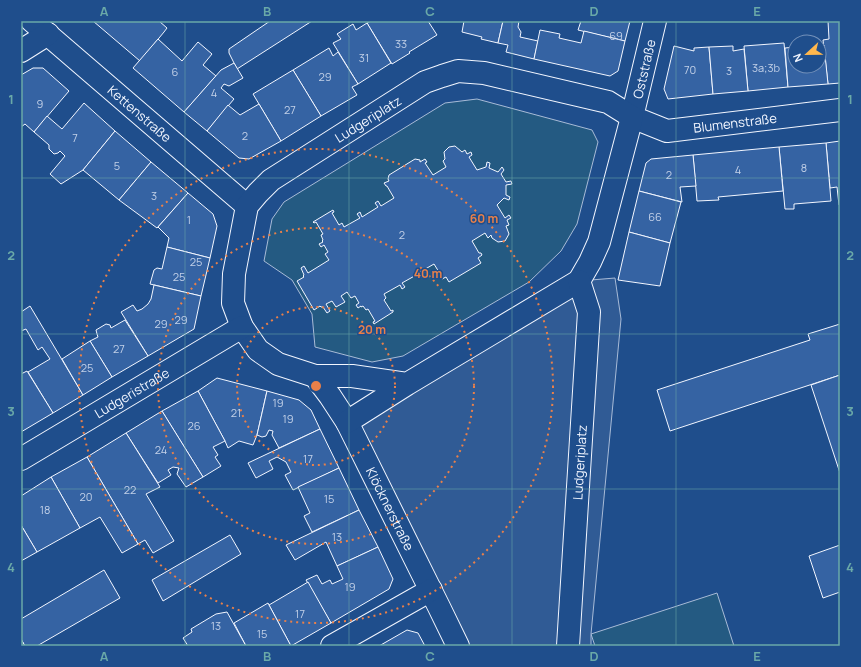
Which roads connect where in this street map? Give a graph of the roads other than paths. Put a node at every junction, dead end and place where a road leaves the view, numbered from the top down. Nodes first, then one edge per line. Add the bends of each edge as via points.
1 (655, 21) edge
2 (40, 28) edge
3 (21, 51) edge
4 (840, 110) edge
5 (632, 117) junction
6 (247, 206) junction
7 (579, 281) junction
8 (242, 327) junction
9 (315, 376) junction
10 (407, 384) junction
11 (347, 422) junction
12 (21, 459) edge
13 (431, 590) junction
14 (332, 646) edge
15 (458, 646) edge
16 (568, 646) edge

1 - 5 street, Oststraße
2 - 3 street
2 - 6 street, Kettenstraße
4 - 5 street, Blumenstraße via 666,131
5 - 6 street, Ludgeriplatz via 608,102 484,73 458,71 425,82 277,176 262,188
5 - 7 street via 599,242
6 - 8 street, Ludgeriplatz via 234,274 233,303
7 - 10 street
7 - 16 street, Ludgeriplatz via 589,312
8 - 9 street, Ludgeriplatz via 258,350 278,364
8 - 12 street, Ludgeristraße
9 - 10 street, Ludgeriplatz via 352,376
9 - 11 street, Klöcknerstraße
10 - 11 street
11 - 13 street, Klöcknerstraße
13 - 14 street
13 - 15 street, Klöcknerstraße

